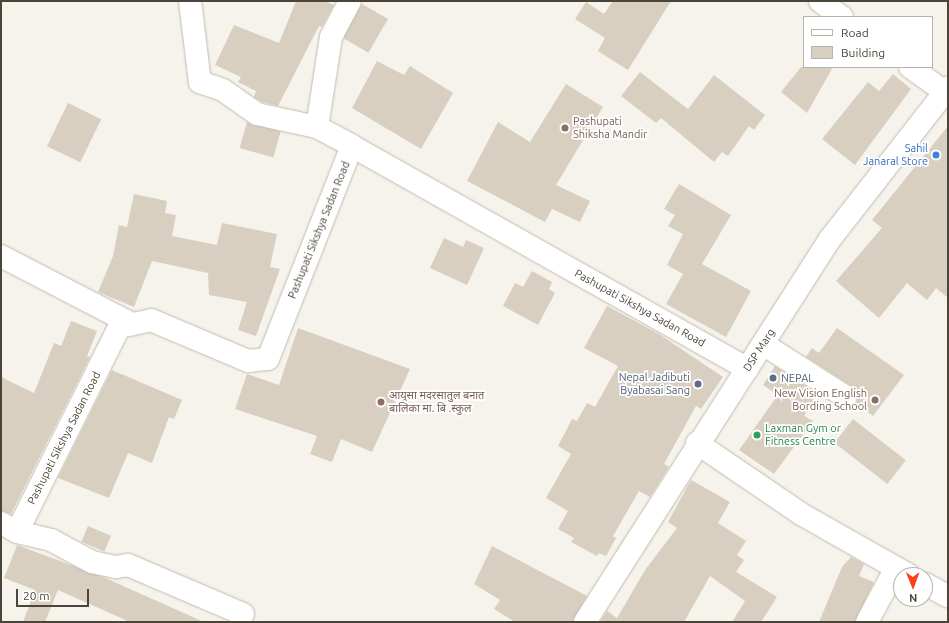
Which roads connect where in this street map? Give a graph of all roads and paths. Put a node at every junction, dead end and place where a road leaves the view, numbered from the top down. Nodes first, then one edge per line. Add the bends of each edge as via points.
1 (190, 1) edge
2 (350, 1) edge
3 (820, 1) edge
4 (841, 16) edge
5 (912, 68) edge
6 (946, 90) edge
7 (317, 127) junction
8 (352, 146) junction
9 (1, 256) edge
10 (132, 324) junction
11 (763, 344) junction
12 (747, 369) junction
13 (846, 396) dead end
14 (697, 443) junction
15 (9, 527) edge
16 (893, 567) edge
17 (893, 585) edge
18 (933, 588) edge
19 (948, 596) edge
20 (243, 614) dead end
21 (585, 622) edge
22 (867, 622) edge

1 - 7 street via 200,82 223,90 257,114
2 - 7 street via 331,37
3 - 4 street
5 - 6 street
6 - 11 street, DSP Marg via 830,239
7 - 8 street
8 - 10 street, Pashupati Sikshya Sadan Road via 268,359 248,361 151,320
8 - 12 street, Pashupati Sikshya Sadan Road
9 - 10 street
10 - 15 street, Pashupati Sikshya Sadan Road via 119,327
11 - 12 street, DSP Marg
11 - 13 street
12 - 14 street, DSP Marg
14 - 16 street via 801,514
14 - 21 street, DSP Marg
15 - 20 street via 51,540 92,562 116,567 128,565
17 - 22 street
18 - 19 street

